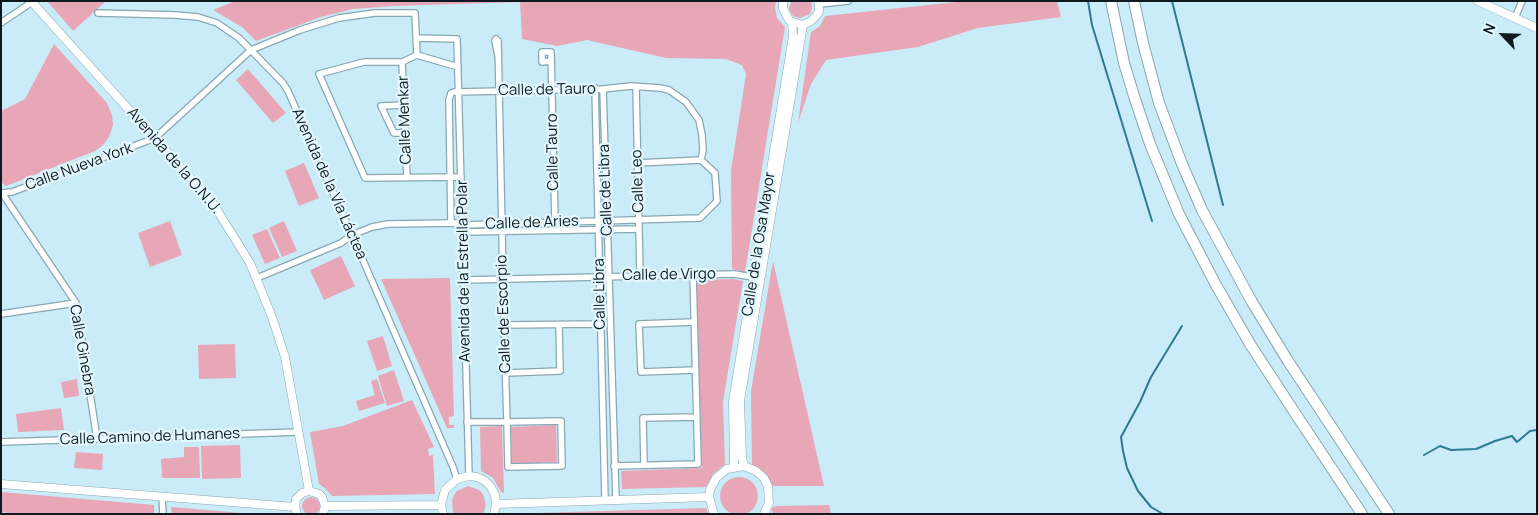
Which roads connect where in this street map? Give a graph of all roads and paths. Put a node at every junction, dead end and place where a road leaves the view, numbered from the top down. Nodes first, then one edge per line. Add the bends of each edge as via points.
1 (783, 1) edge
2 (848, 1) edge
3 (1111, 1) edge
4 (1134, 1) edge
5 (1478, 1) edge
6 (1522, 1) edge
7 (31, 2) edge
8 (819, 3) edge
9 (98, 13) dead end
10 (1515, 18) junction
11 (1, 22) edge
12 (792, 22) junction
13 (803, 25) junction
14 (1537, 28) edge
15 (416, 38) junction
16 (251, 50) junction
17 (551, 52) dead end
18 (417, 55) junction
19 (498, 56) dead end
20 (402, 62) junction
21 (458, 67) junction
22 (636, 86) junction
23 (595, 88) junction
24 (552, 89) junction
25 (603, 89) junction
26 (499, 90) junction
27 (459, 91) junction
28 (404, 105) junction
29 (405, 133) junction
30 (155, 138) junction
31 (701, 160) junction
32 (637, 163) junction
33 (450, 177) junction
34 (461, 177) junction
35 (407, 178) junction
36 (1, 193) edge
37 (639, 220) junction
38 (598, 221) junction
39 (607, 221) junction
40 (554, 222) junction
41 (451, 223) junction
42 (502, 224) junction
43 (462, 228) junction
44 (598, 229) junction
45 (608, 229) junction
46 (639, 229) junction
47 (502, 231) junction
48 (352, 235) junction
49 (693, 274) junction
50 (640, 275) junction
51 (599, 277) junction
52 (609, 277) junction
53 (753, 277) junction
54 (257, 278) junction
55 (503, 279) junction
56 (464, 280) junction
57 (76, 303) junction
58 (1, 314) edge
59 (694, 322) junction
60 (600, 324) junction
61 (504, 325) junction
62 (559, 325) junction
63 (695, 370) junction
64 (506, 373) junction
65 (696, 417) junction
66 (467, 422) junction
67 (507, 422) junction
68 (299, 432) junction
69 (97, 439) junction
70 (1, 442) edge
71 (644, 465) junction
72 (614, 466) junction
73 (744, 466) junction
74 (734, 467) junction
75 (469, 476) junction
76 (457, 479) junction
77 (1, 484) edge
78 (310, 491) junction
79 (162, 496) junction
80 (709, 498) junction
81 (605, 500) junction
82 (616, 500) junction
83 (496, 504) junction
84 (441, 505) junction
85 (324, 510) edge
86 (296, 511) edge
87 (163, 514) edge
88 (444, 514) edge
89 (494, 514) edge
90 (714, 514) edge
91 (764, 514) edge
92 (1362, 514) edge
93 (1389, 514) edge

1 - 12 street via 785,15
2 - 8 street
3 - 92 highway via 1134,96 1179,214 1250,344
4 - 93 highway via 1159,103 1202,210 1283,353
5 - 10 street
6 - 10 street
7 - 11 street
7 - 30 street, Avenida de la O.N.U.
8 - 13 street via 818,15
9 - 16 street, Avenida de la Vía Láctea via 198,17 217,23
10 - 14 street
12 - 13 street
12 - 53 street, Calle de la Osa Mayor via 793,36
13 - 73 street, Calle de la Osa Mayor via 740,401
15 - 16 street via 415,13 374,13 339,18
15 - 18 street
15 - 21 street, Avenida de la Estrella Polar via 457,39
16 - 30 street
16 - 48 street, Avenida de la Vía Láctea via 288,91
17 - 24 street, Calle Tauro
18 - 20 street
18 - 21 street
19 - 26 street, Calle de Escorpio
20 - 28 street, Calle Menkar
20 - 35 street via 364,62 319,74 365,178
21 - 27 street, Avenida de la Estrella Polar
22 - 25 street, Calle de Tauro
22 - 31 street via 669,90 686,102 698,120
22 - 32 street, Calle Leo
23 - 24 street, Calle de Tauro
23 - 25 street, Calle de Tauro
23 - 38 street, Calle Libra
24 - 26 street, Calle de Tauro
24 - 40 street, Calle Tauro
25 - 39 street, Calle de Libra
26 - 27 street, Calle de Tauro
26 - 42 street, Calle de Escorpio
27 - 33 street via 449,97
27 - 34 street, Avenida de la Estrella Polar
28 - 29 street, Calle Menkar
28 - 29 street via 381,106 394,133
29 - 35 street, Calle Menkar
30 - 36 street, Calle Nueva York via 12,192
30 - 54 street, Avenida de la O.N.U. via 218,211
31 - 32 street
31 - 37 street, Calle de Aries via 715,173 717,201 700,218
32 - 37 street, Calle Leo
33 - 34 street
33 - 35 street
33 - 41 street
34 - 43 street, Avenida de la Estrella Polar
36 - 57 street, Calle Ginebra
37 - 39 street, Calle de Aries
37 - 46 street, Calle Leo
38 - 39 street, Calle de Aries
38 - 40 street, Calle de Aries
38 - 44 street, Calle Libra
39 - 45 street, Calle de Libra
40 - 42 street, Calle de Aries
41 - 43 street, Calle de Aries
41 - 48 street, Calle de Aries via 388,224
42 - 43 street, Calle de Aries
42 - 47 street, Calle de Escorpio
43 - 47 street, Calle de Aries
43 - 56 street, Avenida de la Estrella Polar
44 - 45 street, Calle de Aries
44 - 47 street, Calle de Aries
44 - 51 street, Calle Libra
45 - 46 street, Calle de Aries
45 - 52 street, Calle de Libra
46 - 50 street, Calle Leo
47 - 55 street, Calle de Escorpio
48 - 54 street, Calle de Aries via 341,243
48 - 76 street, Avenida de la Vía Láctea
49 - 50 street, Calle de Virgo
49 - 53 street, Calle de Virgo
49 - 59 street
50 - 52 street, Calle de Virgo
51 - 52 street, Calle de Virgo
51 - 55 street, Calle de Virgo
51 - 60 street, Calle Libra
52 - 72 street, Calle de Libra
53 - 74 street, Calle de la Osa Mayor via 733,401
54 - 68 street, Avenida de la O.N.U. via 285,357
55 - 56 street, Calle de Virgo
55 - 61 street, Calle de Escorpio
56 - 66 street, Avenida de la Estrella Polar
57 - 58 street
57 - 69 street, Calle Ginebra
59 - 63 street
59 - 63 street via 639,324 641,372
60 - 62 street
60 - 81 street, Calle Libra
61 - 62 street
61 - 64 street, Calle de Escorpio
62 - 64 street via 560,371
63 - 65 street
64 - 67 street, Calle de Escorpio
65 - 71 street via 643,418
65 - 71 street via 698,464
66 - 67 street, Calle de Escorpio
66 - 75 street, Avenida de la Estrella Polar
67 - 67 street, Calle de Escorpio via 508,467 562,466 560,420
68 - 69 street, Calle Camino de Humanes
68 - 78 street, Avenida de la O.N.U.
69 - 70 street, Calle Camino de Humanes
71 - 72 street
72 - 82 street, Calle de Libra
73 - 74 street
73 - 91 street via 756,471 768,486 769,503
74 - 80 street via 716,478
75 - 76 street
75 - 83 street via 485,481 495,495
76 - 84 street via 445,490
77 - 79 street
78 - 85 street via 319,494 325,502
78 - 86 street via 299,496
79 - 86 street
79 - 87 street
80 - 82 street
80 - 90 street
81 - 82 street
81 - 83 street
83 - 89 street
84 - 85 street
84 - 88 street

